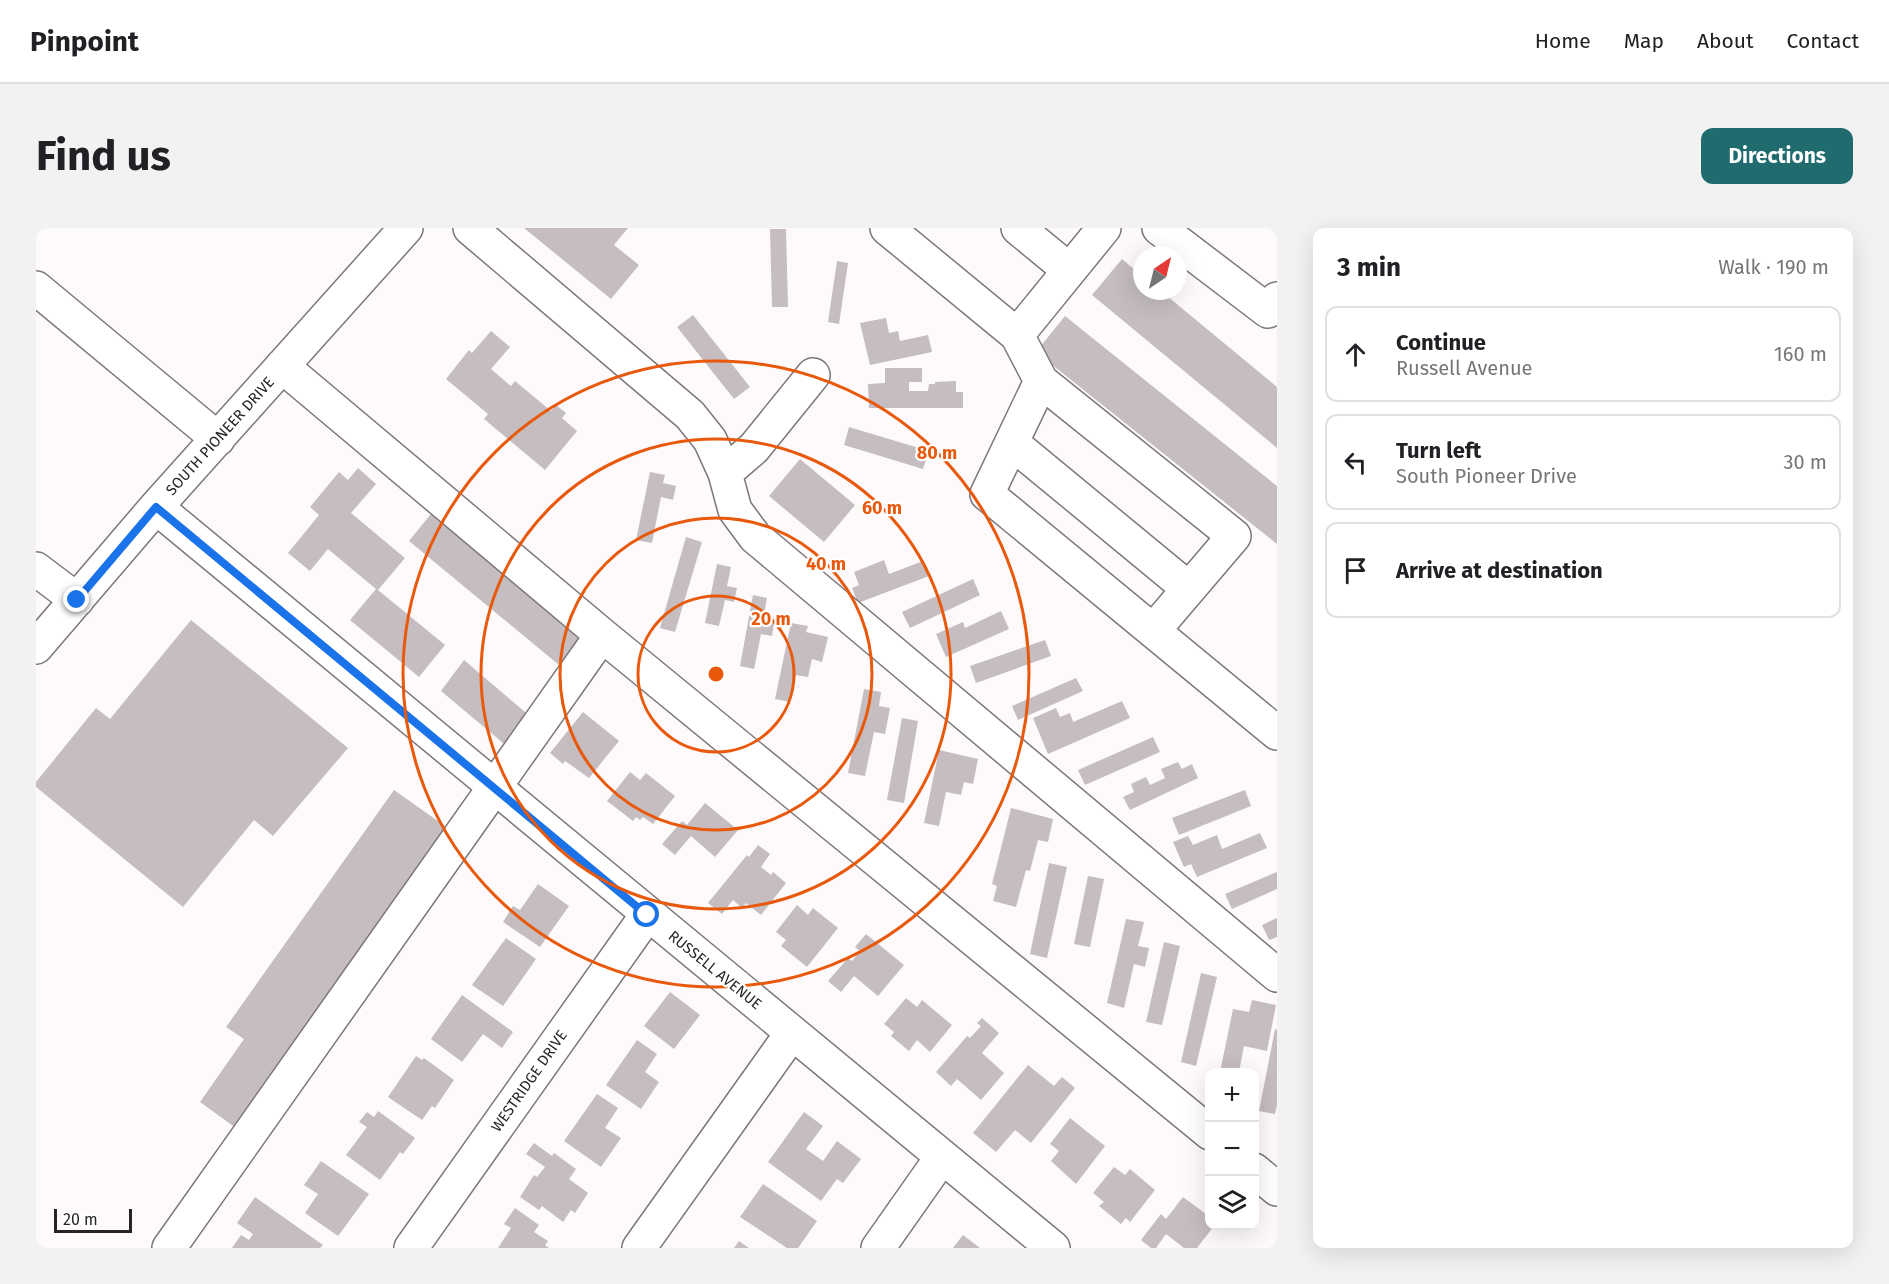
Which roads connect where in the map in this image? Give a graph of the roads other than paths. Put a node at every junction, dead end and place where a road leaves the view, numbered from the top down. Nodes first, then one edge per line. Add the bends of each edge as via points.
1 (406, 228) edge
2 (470, 228) edge
3 (887, 228) edge
4 (1018, 228) edge
5 (1104, 228) edge
6 (1160, 228) edge
7 (1069, 270) junction
8 (36, 288) edge
9 (1274, 309) edge
10 (1017, 335) junction
11 (282, 366) junction
12 (813, 375) dead end
13 (1041, 381) junction
14 (218, 439) junction
15 (1011, 443) junction
16 (725, 473) junction
17 (156, 507) junction
18 (36, 569) edge
19 (1189, 589) junction
20 (77, 600) junction
21 (1153, 631) junction
22 (602, 635) junction
23 (36, 647) edge
24 (1277, 733) edge
25 (494, 787) junction
26 (647, 915) junction
27 (1277, 975) edge
28 (792, 1033) junction
29 (1205, 1130) edge
30 (942, 1157) junction
31 (1259, 1174) edge
32 (1277, 1189) edge
33 (169, 1248) edge
34 (411, 1248) edge
35 (639, 1248) edge
36 (878, 1248) edge
37 (1053, 1248) edge

1 - 11 street, SOUTH PIONEER DRIVE
2 - 16 street via 690,415 710,440
3 - 10 street
4 - 7 street
5 - 7 street
6 - 9 street
7 - 10 street
8 - 14 street
10 - 13 street
11 - 14 street, SOUTH PIONEER DRIVE
11 - 22 street
12 - 16 street via 754,448
13 - 15 street
13 - 19 street via 1234,536
14 - 17 street, SOUTH PIONEER DRIVE
15 - 19 street
15 - 21 street via 987,494
16 - 27 street via 735,510 755,537
17 - 20 street, SOUTH PIONEER DRIVE
17 - 25 street, RUSSELL AVENUE
18 - 20 street
19 - 21 street
20 - 23 street, SOUTH PIONEER DRIVE
21 - 24 street
22 - 25 street
22 - 29 street
25 - 26 street, RUSSELL AVENUE
25 - 33 street
26 - 28 street, RUSSELL AVENUE
26 - 34 street, WESTRIDGE DRIVE
28 - 30 street, RUSSELL AVENUE
28 - 35 street
30 - 36 street
30 - 37 street, RUSSELL AVENUE
31 - 32 street

